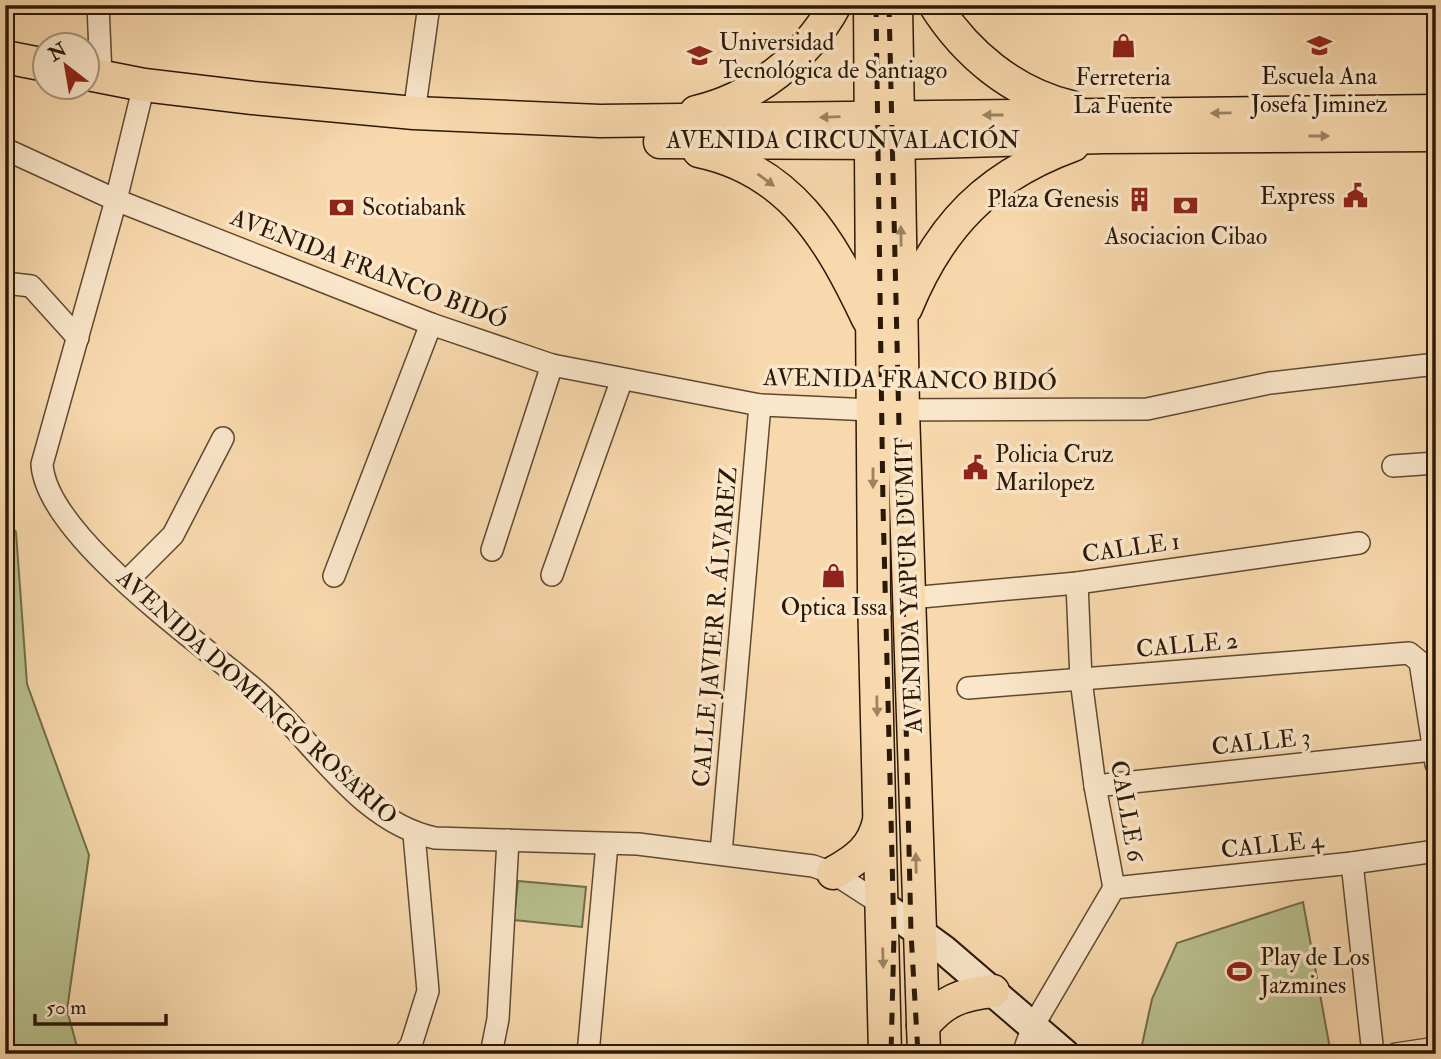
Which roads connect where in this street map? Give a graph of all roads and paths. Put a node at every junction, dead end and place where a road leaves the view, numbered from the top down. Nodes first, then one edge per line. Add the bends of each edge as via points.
1 (99, 5) edge
2 (429, 5) edge
3 (835, 5) edge
4 (870, 5) edge
5 (896, 5) edge
6 (935, 5) edge
7 (97, 32) edge
8 (5, 57) edge
9 (32, 62) edge
10 (102, 77) edge
11 (144, 85) junction
12 (253, 98) junction
13 (1436, 111) edge
14 (414, 113) junction
15 (1104, 126) junction
16 (885, 129) junction
17 (656, 132) junction
18 (1436, 135) edge
19 (5, 149) edge
20 (116, 200) junction
21 (5, 283) edge
22 (902, 316) junction
23 (431, 324) junction
24 (872, 328) junction
25 (78, 338) junction
26 (1436, 364) edge
27 (552, 365) junction
28 (622, 379) junction
29 (760, 405) junction
30 (888, 410) junction
31 (223, 438) dead end
32 (1436, 463) edge
33 (1393, 466) dead end
34 (1359, 543) dead end
35 (492, 550) dead end
36 (552, 575) dead end
37 (334, 576) dead end
38 (126, 582) junction
39 (1077, 583) junction
40 (909, 598) junction
41 (1081, 680) junction
42 (968, 688) dead end
43 (1435, 757) edge
44 (1095, 786) junction
45 (879, 820) junction
46 (414, 834) junction
47 (508, 840) junction
48 (607, 844) junction
49 (1436, 850) edge
50 (721, 853) junction
51 (1353, 863) junction
52 (833, 873) junction
53 (1114, 888) junction
54 (881, 904) junction
55 (918, 930) junction
56 (993, 990) junction
57 (1033, 1026) junction
58 (923, 1040) edge
59 (1436, 1048) edge
60 (404, 1054) edge
61 (491, 1054) edge
62 (588, 1054) edge
63 (886, 1054) edge
64 (1023, 1054) edge
65 (1065, 1054) edge
66 (1373, 1054) edge
67 (1396, 1054) edge

1 - 7 street
2 - 14 street
3 - 17 main road via 795,58 758,86
4 - 16 main road
5 - 16 main road
6 - 15 main road via 961,41 1019,88
8 - 9 main road
10 - 11 main road, AVENIDA CIRCUNVALACIÓN
11 - 12 main road, AVENIDA CIRCUNVALACIÓN
11 - 20 street, AVENIDA DOMINGO ROSARIO
12 - 14 main road, AVENIDA CIRCUNVALACIÓN
12 - 17 main road, AVENIDA CIRCUNVALACIÓN via 358,124 424,133
13 -> 15 main road, AVENIDA CIRCUNVALACIÓN
14 - 17 main road, AVENIDA CIRCUNVALACIÓN
15 - 16 main road, AVENIDA CIRCUNVALACIÓN
15 -> 18 main road, AVENIDA CIRCUNVALACIÓN
15 - 22 main road via 1002,179 967,208 941,239
16 - 17 main road, AVENIDA CIRCUNVALACIÓN
22 -> 16 main road, AVENIDA YAPUR DUMIT
16 - 24 main road, AVENIDA YAPUR DUMIT
17 -> 24 main road via 755,171 787,195 833,248
19 - 20 street, AVENIDA FRANCO BIDÓ
20 - 23 street, AVENIDA FRANCO BIDÓ
20 - 25 street, AVENIDA DOMINGO ROSARIO
21 - 25 street via 31,286
22 - 30 main road, AVENIDA YAPUR DUMIT
23 - 27 street, AVENIDA FRANCO BIDÓ
23 - 37 street
24 - 30 main road, AVENIDA YAPUR DUMIT
25 - 38 street, AVENIDA DOMINGO ROSARIO via 42,464 43,475 60,512
26 - 30 street, AVENIDA FRANCO BIDÓ via 1270,383 1147,408
27 - 28 street, AVENIDA FRANCO BIDÓ
27 - 35 street
28 - 29 street, AVENIDA FRANCO BIDÓ
28 - 36 street
29 - 30 street, AVENIDA FRANCO BIDÓ
29 - 50 street, CALLE JAVIER R. ÁLVAREZ
30 - 40 main road, AVENIDA YAPUR DUMIT
30 -> 45 main road, AVENIDA YAPUR DUMIT
31 - 38 street via 173,535
32 - 33 street
34 - 39 street, CALLE 1
38 - 46 street, AVENIDA DOMINGO ROSARIO via 261,696 369,805
39 - 40 street, CALLE 1
39 - 41 street, CALLE 6
55 -> 40 main road, AVENIDA YAPUR DUMIT
41 - 42 street, CALLE 2
41 - 43 street, CALLE 2 via 1409,653 1420,662
41 - 44 street, CALLE 6
43 - 44 street, CALLE 3
44 - 53 street, CALLE 6
45 - 52 main road via 868,849
45 - 54 main road, AVENIDA YAPUR DUMIT
46 - 47 street, AVENIDA DOMINGO ROSARIO
46 - 60 street via 428,991
47 - 48 street, AVENIDA DOMINGO ROSARIO
47 - 61 street via 498,1019
48 - 50 street, AVENIDA DOMINGO ROSARIO
48 - 62 street
49 - 51 street, CALLE 4
50 - 52 street, AVENIDA DOMINGO ROSARIO
51 - 53 street, CALLE 4
51 - 66 street
52 - 54 street, AVENIDA DOMINGO ROSARIO
53 - 57 street, CALLE 6
54 - 55 main road, AVENIDA DOMINGO ROSARIO
54 -> 63 main road, AVENIDA YAPUR DUMIT
55 - 56 main road, AVENIDA DOMINGO ROSARIO
55 - 58 main road, AVENIDA YAPUR DUMIT
56 - 57 main road, AVENIDA DOMINGO ROSARIO
56 - 58 main road via 948,1001
57 - 64 street, CALLE 6
57 - 65 main road, AVENIDA DOMINGO ROSARIO
59 - 67 street

